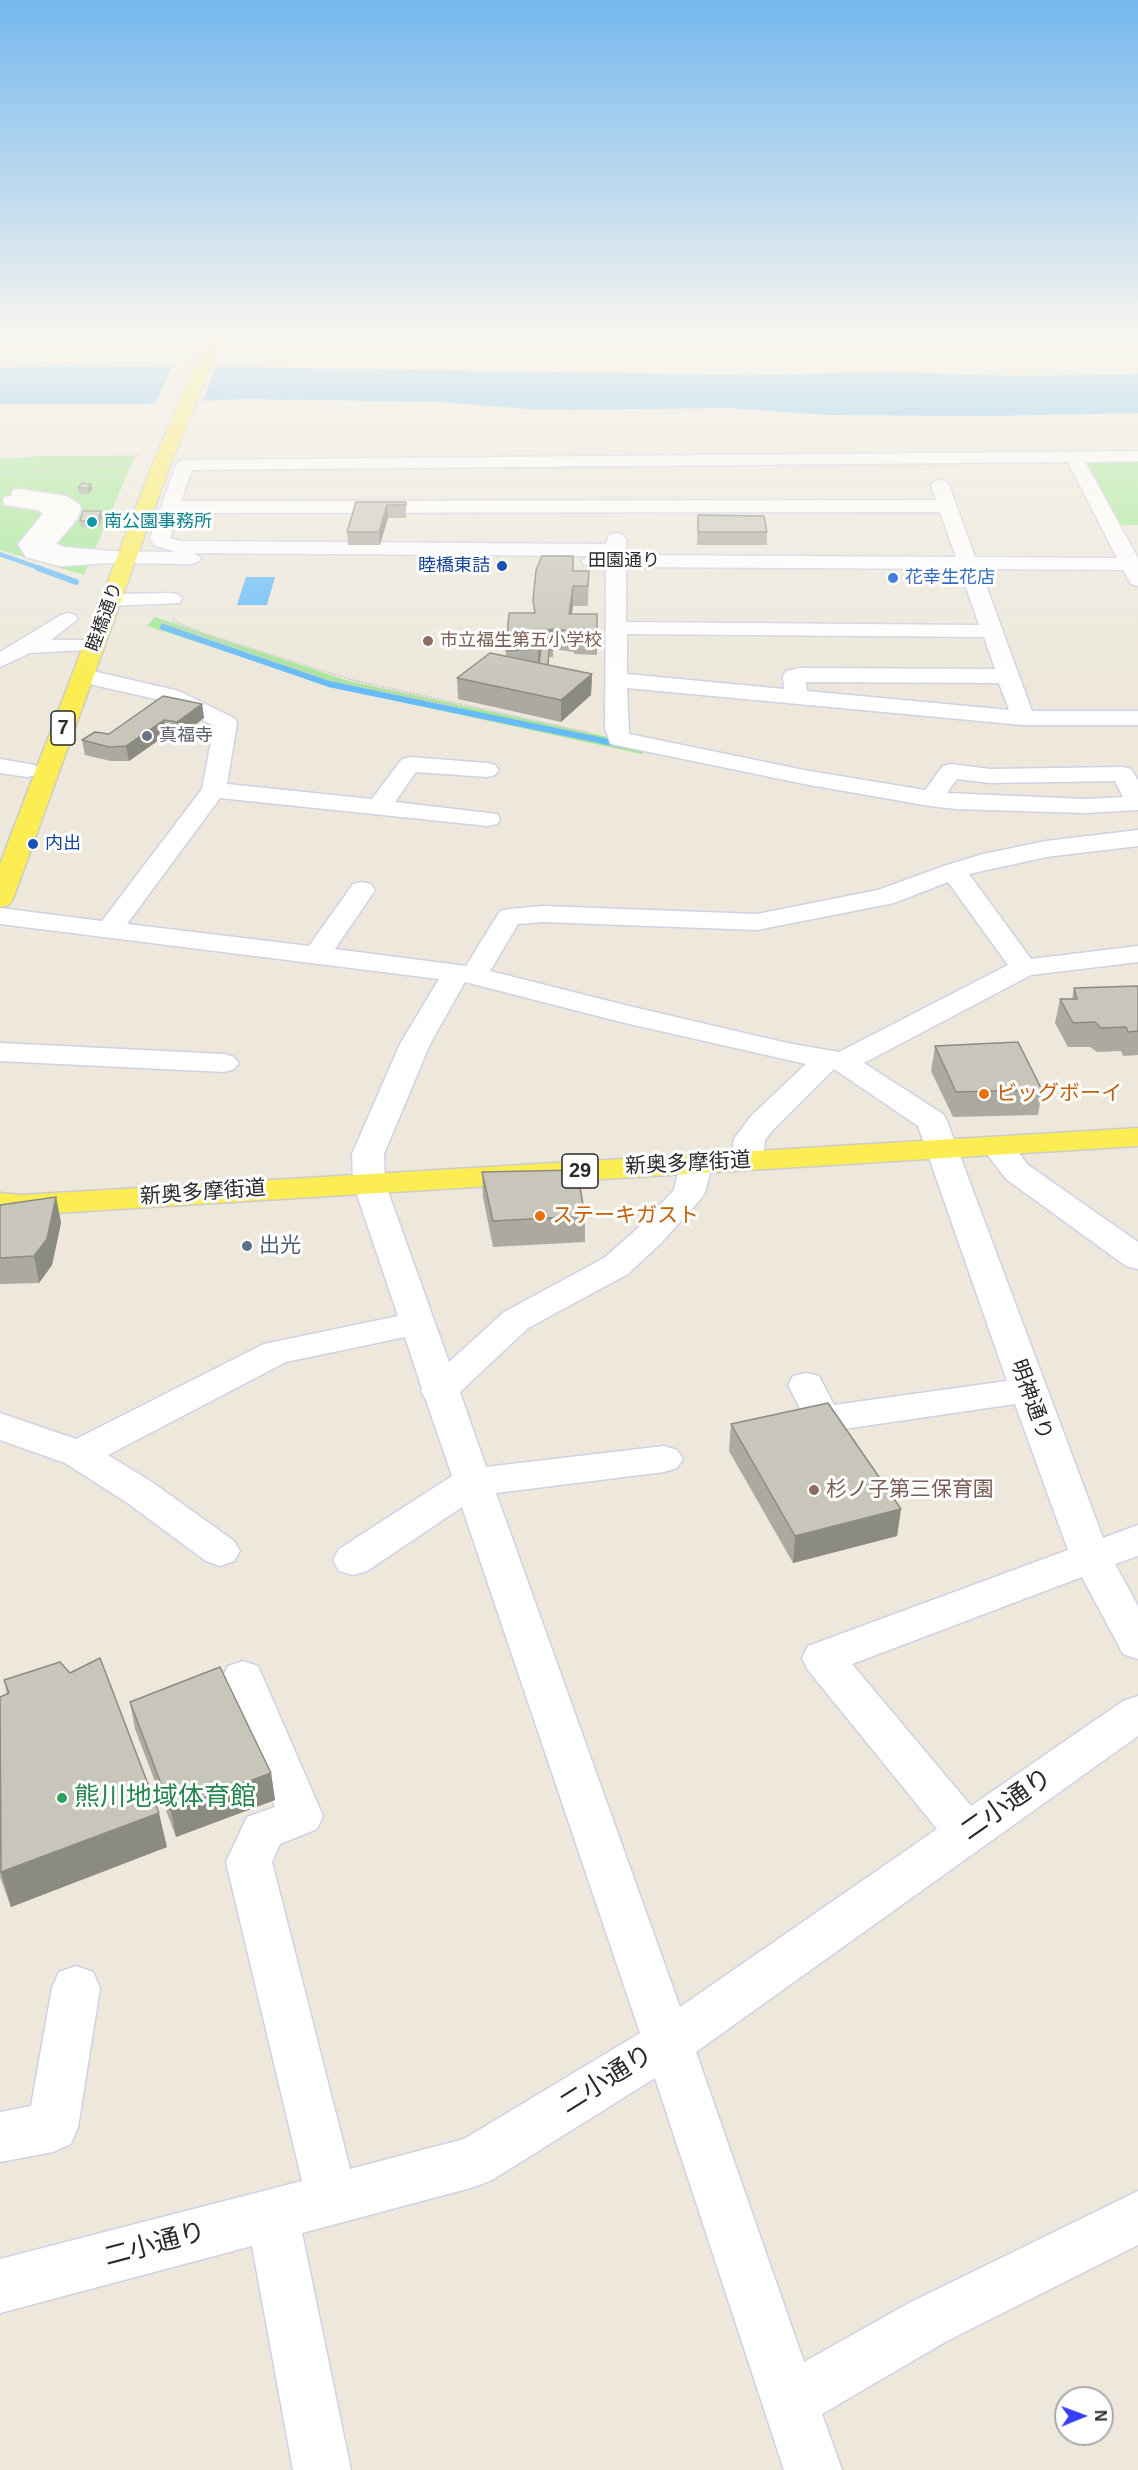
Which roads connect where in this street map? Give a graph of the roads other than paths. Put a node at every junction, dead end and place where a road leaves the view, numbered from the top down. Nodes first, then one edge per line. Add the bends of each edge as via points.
1 (152, 452) edge
2 (1138, 456) edge
3 (1074, 457) junction
4 (931, 460) junction
5 (845, 461) junction
6 (616, 462) junction
7 (850, 480) dead end
8 (11, 486) edge
9 (948, 506) junction
10 (170, 507) junction
11 (616, 507) junction
12 (615, 555) junction
13 (119, 557) junction
14 (189, 558) junction
15 (968, 563) junction
16 (1135, 570) edge
17 (112, 600) junction
18 (68, 619) dead end
19 (617, 628) junction
20 (992, 631) junction
21 (0, 640) edge
22 (78, 645) junction
23 (25, 646) junction
24 (0, 661) edge
25 (917, 675) junction
26 (84, 676) junction
27 (1008, 676) junction
28 (617, 680) junction
29 (796, 696) junction
30 (924, 709) junction
31 (1023, 718) junction
32 (1138, 718) edge
33 (0, 766) edge
34 (27, 770) junction
35 (487, 770) dead end
36 (214, 790) junction
37 (1138, 803) edge
38 (378, 808) junction
39 (488, 819) dead end
40 (1138, 838) edge
41 (0, 843) edge
42 (953, 871) junction
43 (362, 890) dead end
44 (0, 899) edge
45 (0, 916) edge
46 (109, 929) junction
47 (1138, 954) edge
48 (317, 955) junction
49 (1024, 969) junction
50 (465, 974) junction
51 (0, 1052) edge
52 (836, 1060) junction
53 (224, 1063) dead end
54 (1138, 1137) edge
55 (997, 1146) junction
56 (942, 1149) junction
57 (747, 1161) junction
58 (696, 1164) junction
59 (369, 1183) junction
60 (7, 1206) edge
61 (1138, 1258) edge
62 (418, 1323) junction
63 (806, 1385) dead end
64 (439, 1390) junction
65 (1028, 1390) junction
66 (0, 1426) edge
67 (78, 1454) junction
68 (664, 1459) dead end
69 (472, 1482) junction
70 (1138, 1540) edge
71 (220, 1551) dead end
72 (1091, 1558) junction
73 (352, 1560) dead end
74 (1138, 1643) edge
75 (243, 1678) dead end
76 (1138, 1713) edge
77 (967, 1833) junction
78 (76, 1988) dead end
79 (668, 2043) junction
80 (0, 2137) edge
81 (332, 2199) junction
82 (272, 2215) junction
83 (1138, 2217) edge
84 (0, 2286) edge
85 (790, 2401) junction
86 (322, 2470) edge
87 (813, 2470) edge

1 - 13 main road, 睦橋通り / 7
2 - 3 street
3 - 4 street
3 - 16 street via 1120,528
4 - 5 street
4 - 9 street
5 - 6 street
5 - 7 street
6 - 10 street via 185,465
6 - 11 street
8 - 13 street, 田園通り via 60,500 72,508 68,519 46,544 50,549
9 - 11 street
9 - 15 street
10 - 11 street
10 - 12 street via 160,537 161,541 179,547
11 - 12 street
12 - 14 street, 田園通り
12 - 15 street, 田園通り
12 - 19 street
13 - 14 street, 田園通り
13 - 17 main road, 睦橋通り / 7
13 - 22 main road, 睦橋通り / 7
14 - 17 street via 163,610
15 - 16 street, 田園通り
15 - 20 street
17 - 26 main road, 睦橋通り / 7
18 - 23 street
19 - 20 street
19 - 28 street
20 - 27 street
21 - 23 street
22 - 23 street
22 - 34 main road, 睦橋通り / 7
23 - 24 street
25 - 27 street
25 - 29 street via 794,676
25 - 30 street
26 - 36 street via 171,696 226,723
26 - 44 main road, 睦橋通り / 7
27 - 31 street
28 - 29 street
28 - 37 street via 619,739 930,799 951,771 990,776 1123,774
29 - 30 street
30 - 31 street
31 - 32 street
33 - 34 street
34 - 41 main road, 睦橋通り / 7
35 - 38 street via 410,764
36 - 38 street
36 - 46 street
38 - 39 street
40 - 42 street via 1046,849
42 - 49 street
42 - 50 street via 885,897 757,922 543,914 509,917
43 - 48 street
45 - 46 street
46 - 48 street
47 - 49 street
48 - 50 street
49 - 52 street
50 - 52 street via 636,1017
50 - 59 street via 415,1044 368,1154
51 - 53 street
52 - 56 street, 明神通り via 929,1118
52 - 57 street via 762,1123 750,1139
54 - 55 main road, 新奥多摩街道 / 29
55 - 56 main road, 新奥多摩街道 / 29
55 - 61 street via 1017,1172
56 - 57 main road, 新奥多摩街道 / 29
56 - 65 street, 明神通り
57 - 58 main road, 新奥多摩街道 / 29
58 - 59 main road, 新奥多摩街道 / 29
58 - 64 street via 689,1194 616,1266 516,1320
59 - 60 main road, 新奥多摩街道 / 29
59 - 62 street
62 - 64 street
62 - 67 street via 276,1352
63 - 65 street via 823,1419
64 - 69 street
65 - 72 street, 明神通り
66 - 67 street
67 - 71 street via 139,1492
68 - 69 street
69 - 73 street
69 - 79 street
70 - 72 street
72 - 74 street, 明神通り
72 - 77 street via 823,1658
75 - 81 street via 301,1816 264,1831 249,1862
76 - 77 street, 二小通り
77 - 79 street, 二小通り
78 - 80 street via 53,2127
79 - 81 street, 二小通り via 474,2162
79 - 85 street
81 - 82 street, 二小通り
82 - 84 street, 二小通り
82 - 86 street
83 - 85 street via 928,2322
85 - 87 street

